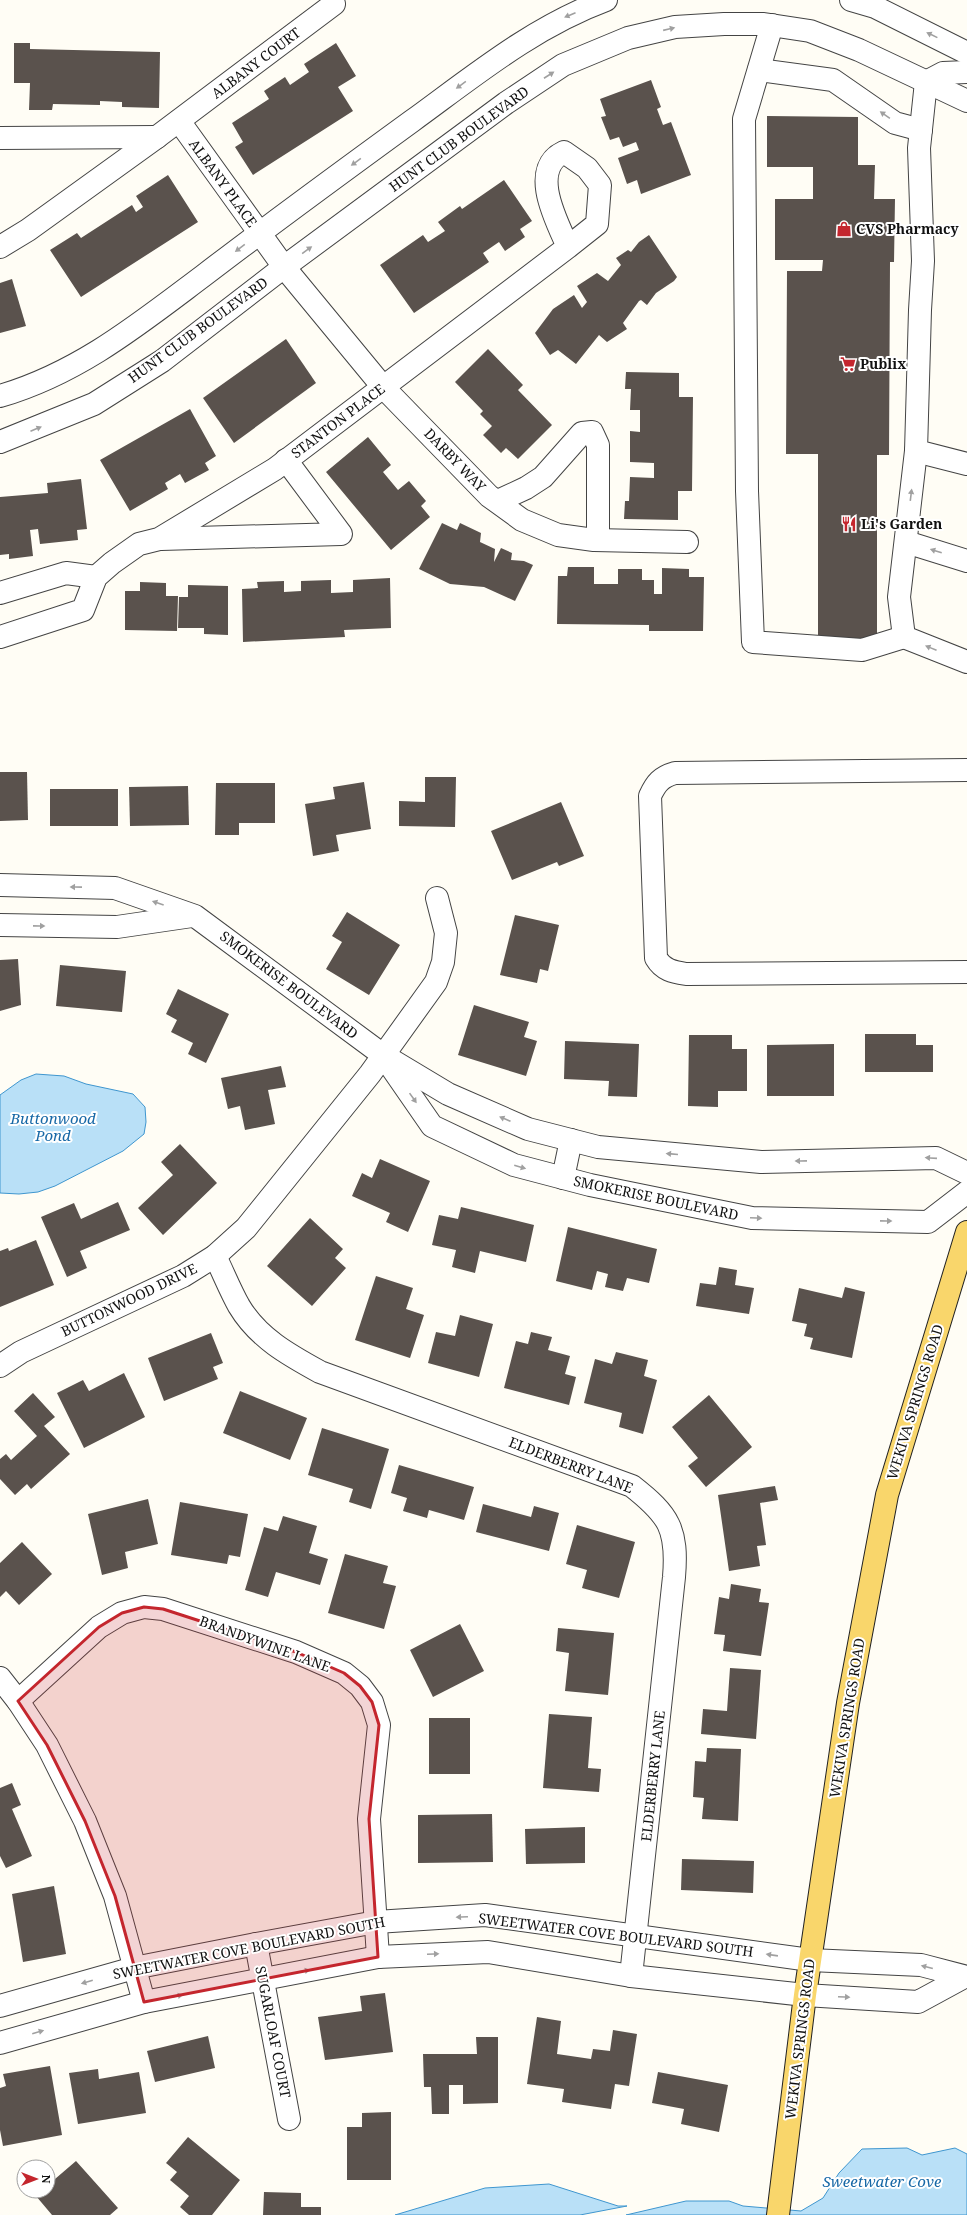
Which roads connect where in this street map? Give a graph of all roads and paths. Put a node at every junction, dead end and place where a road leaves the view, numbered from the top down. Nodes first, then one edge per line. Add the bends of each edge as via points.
1 (606, 0) edge
2 (851, 0) edge
3 (334, 4) dead end
4 (772, 25) junction
5 (967, 53) edge
6 (759, 70) junction
7 (967, 72) edge
8 (926, 82) junction
9 (967, 101) edge
10 (179, 121) junction
11 (921, 130) junction
12 (157, 137) junction
13 (0, 138) edge
14 (259, 233) junction
15 (0, 247) edge
16 (568, 247) dead end
17 (284, 267) junction
18 (383, 387) junction
19 (0, 396) edge
20 (0, 442) edge
21 (916, 451) junction
22 (286, 460) junction
23 (967, 464) edge
24 (498, 502) junction
25 (159, 539) junction
26 (598, 540) junction
27 (687, 542) dead end
28 (906, 542) junction
29 (967, 561) edge
30 (96, 577) junction
31 (0, 593) edge
32 (0, 637) edge
33 (904, 637) junction
34 (967, 662) edge
35 (967, 770) edge
36 (0, 885) edge
37 (438, 898) dead end
38 (195, 916) junction
39 (0, 925) edge
40 (967, 972) edge
41 (383, 1055) junction
42 (571, 1140) junction
43 (967, 1173) edge
44 (563, 1178) junction
45 (967, 1192) edge
46 (967, 1232) edge
47 (215, 1256) junction
48 (0, 1366) edge
49 (0, 1678) edge
50 (18, 1701) junction
51 (376, 1922) junction
52 (635, 1936) junction
53 (256, 1944) junction
54 (378, 1957) junction
55 (810, 1960) junction
56 (134, 1968) junction
57 (631, 1976) junction
58 (966, 1977) edge
59 (263, 1979) junction
60 (805, 1995) junction
61 (144, 2002) junction
62 (0, 2006) edge
63 (0, 2043) edge
64 (289, 2119) dead end
65 (778, 2215) edge

1 -> 14 street via 558,20 512,48
5 -> 2 street via 875,7
3 - 10 street, ALBANY COURT
4 - 6 street
4 - 8 street, HUNT CLUB BOULEVARD via 810,31 859,50
17 -> 4 street, HUNT CLUB BOULEVARD via 506,103 563,65 628,38 675,27
11 -> 6 street via 895,122 834,80
6 - 33 street via 744,119 746,491 753,642 862,650
7 - 8 street via 943,73
8 - 9 street, HUNT CLUB BOULEVARD
8 - 11 street
10 - 12 street
10 - 14 street, ALBANY PLACE
11 - 21 street via 919,148 923,261
12 - 13 street
12 - 15 street via 28,230
14 - 17 street, ALBANY PLACE
14 -> 19 street via 123,337 60,373
16 - 18 street, STANTON PLACE
17 - 18 street, DARBY WAY
20 -> 17 street, HUNT CLUB BOULEVARD via 94,404 162,361
18 - 22 street, STANTON PLACE
18 - 24 street, DARBY WAY
21 - 23 street
28 -> 21 street
22 - 25 street, STANTON PLACE
22 - 25 street via 341,534
24 - 26 street, DARBY WAY via 522,520 558,535
24 - 26 street via 543,477 582,433 592,432 598,445
25 - 30 street, STANTON PLACE via 139,544
26 - 27 street, DARBY WAY
29 -> 28 street
28 - 33 street via 899,597
30 - 31 street via 66,573
30 - 32 street via 83,610
34 -> 33 street
35 - 40 street via 675,773 656,783 650,796 656,958 661,967 686,974
38 -> 36 street, SMOKERISE BOULEVARD via 115,888
37 - 41 street, BUTTONWOOD DRIVE via 446,933 443,962 436,982
39 -> 38 street via 117,927
38 - 41 street, SMOKERISE BOULEVARD
42 -> 41 street, SMOKERISE BOULEVARD via 528,1129 448,1094
41 -> 44 street, SMOKERISE BOULEVARD via 432,1126 514,1165
41 - 47 street, BUTTONWOOD DRIVE via 246,1228
43 -> 42 street, SMOKERISE BOULEVARD via 936,1158 762,1162 598,1147
42 - 44 street
44 -> 45 street, SMOKERISE BOULEVARD via 752,1218 928,1222
46 - 55 main road, WEKIVA SPRINGS ROAD via 887,1495 848,1703
47 - 48 street, BUTTONWOOD DRIVE via 183,1276 21,1352
47 - 52 street, ELDERBERRY LANE via 240,1306 258,1330 284,1353 320,1372 632,1486 656,1505 668,1523 677,1551
49 - 50 street
50 - 51 street, BRANDYWINE LANE via 99,1628 122,1613 144,1607 163,1609 296,1652 344,1672 360,1686 372,1702 379,1725 369,1818
50 - 56 street via 47,1745 85,1821 115,1896
52 -> 51 street, SWEETWATER COVE BOULEVARD SOUTH via 485,1915
51 - 53 street, SWEETWATER COVE BOULEVARD SOUTH
51 - 54 street, BRANDYWINE LANE
55 -> 52 street, SWEETWATER COVE BOULEVARD SOUTH
52 - 57 street, ELDERBERRY LANE
53 - 56 street, SWEETWATER COVE BOULEVARD SOUTH
53 - 59 street, SUGARLOAF COURT
54 -> 57 street via 488,1952
59 -> 54 street
58 -> 55 street, SWEETWATER COVE BOULEVARD SOUTH via 921,1965
55 - 60 main road, WEKIVA SPRINGS ROAD
56 - 61 street
56 -> 62 street, SWEETWATER COVE BOULEVARD SOUTH
57 - 60 street
60 -> 58 street via 918,2002
61 -> 59 street
59 - 64 street, SUGARLOAF COURT
60 - 65 main road, WEKIVA SPRINGS ROAD
63 -> 61 street

